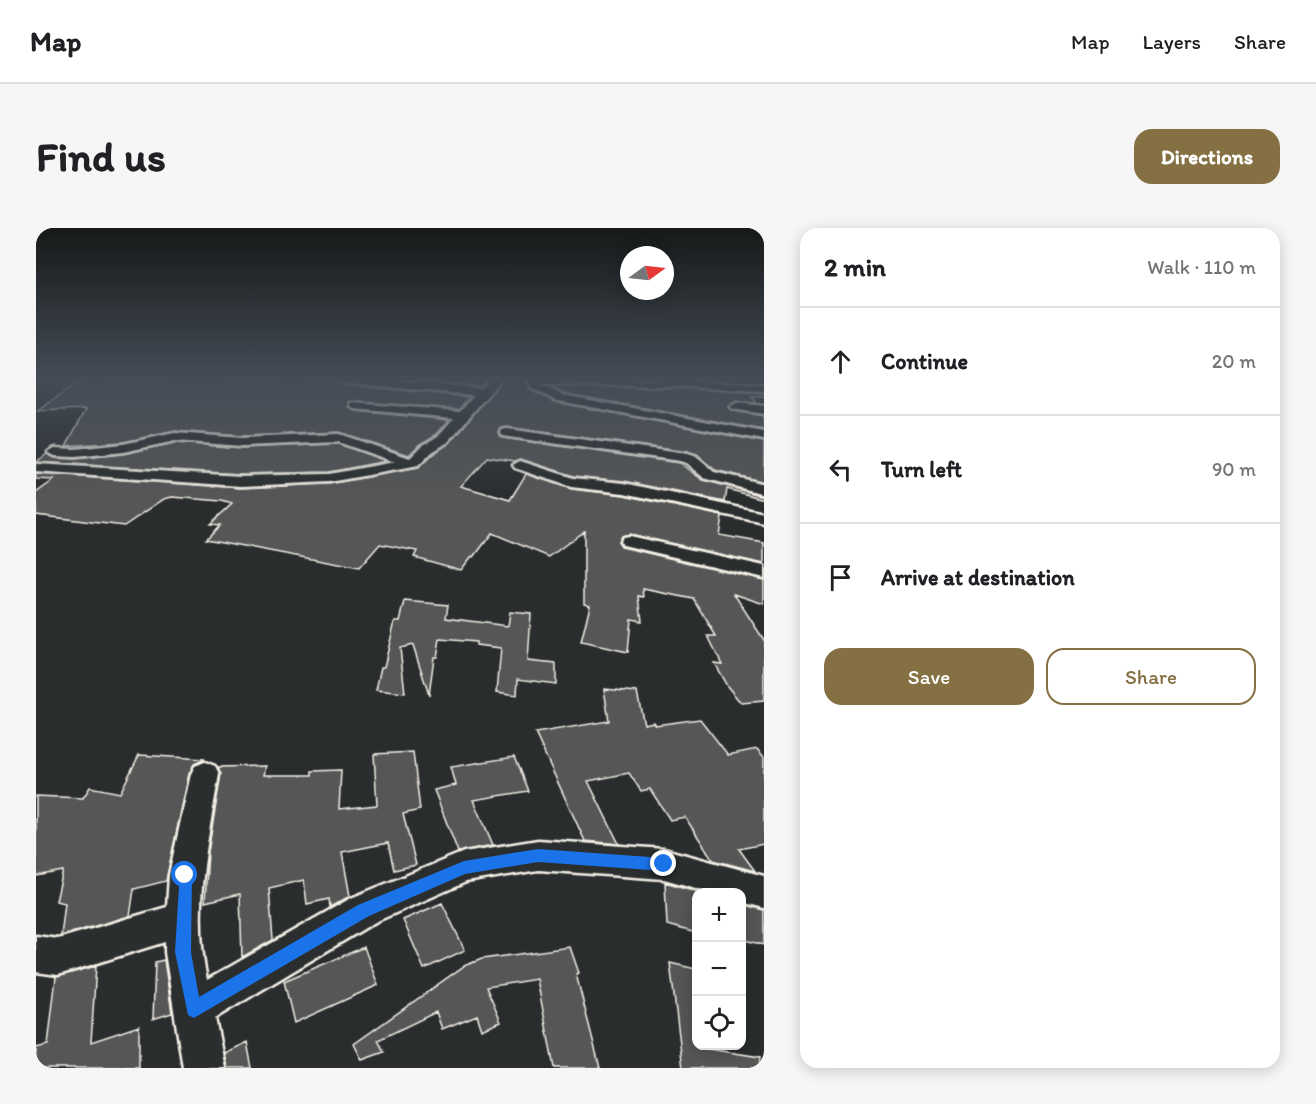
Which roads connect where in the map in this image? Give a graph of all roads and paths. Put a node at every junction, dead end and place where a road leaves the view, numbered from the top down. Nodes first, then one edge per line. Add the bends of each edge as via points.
1 (460, 418) edge
2 (665, 418) edge
3 (507, 433) dead end
4 (764, 436) edge
5 (55, 452) dead end
6 (413, 463) junction
7 (520, 465) dead end
8 (36, 468) edge
9 (764, 489) edge
10 (764, 518) edge
11 (629, 541) dead end
12 (764, 572) edge
13 (205, 774) dead end
14 (764, 892) edge
15 (184, 919) junction
16 (36, 954) edge
17 (194, 1009) junction
18 (204, 1068) edge

1 - 6 street via 443,439
2 - 4 street
3 - 9 street via 682,457 709,475
5 - 6 street via 123,448 175,437 242,442 339,438
6 - 8 street via 329,478 241,481
7 - 10 street via 571,482 624,488
11 - 12 street
13 - 15 street via 185,875
14 - 17 street via 664,864 538,855 464,867 363,910
15 - 16 street via 58,957
15 - 17 street via 183,952
17 - 18 street

